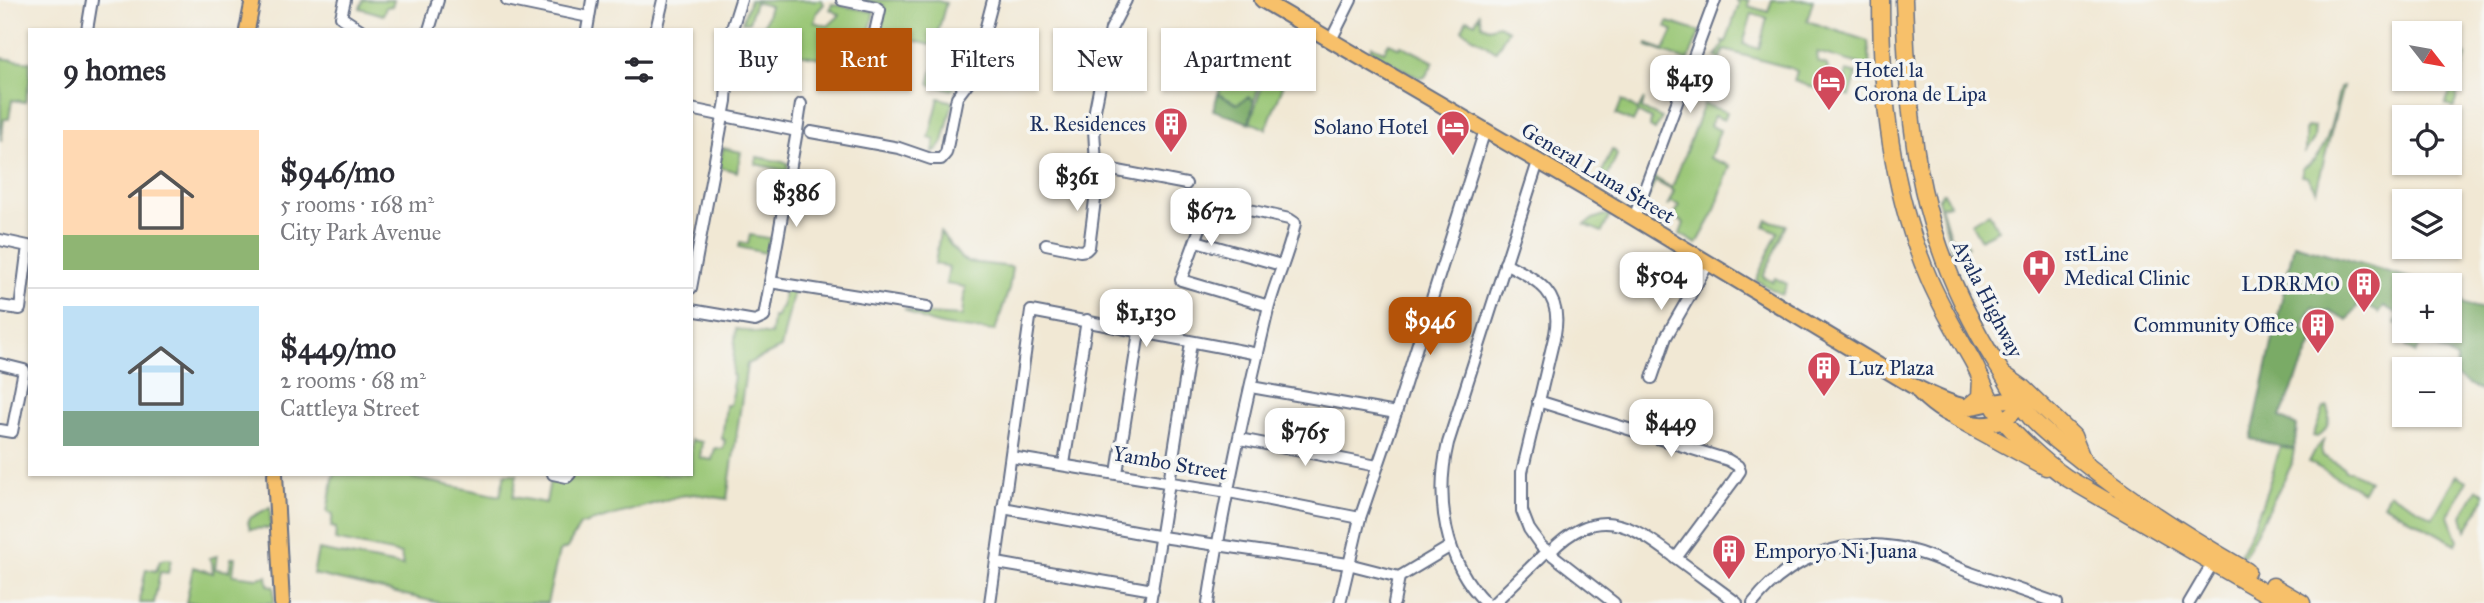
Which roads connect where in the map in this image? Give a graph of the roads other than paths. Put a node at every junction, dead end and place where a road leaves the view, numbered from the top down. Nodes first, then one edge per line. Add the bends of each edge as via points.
1 (92, 0) edge
2 (253, 0) edge
3 (345, 0) edge
4 (438, 0) edge
5 (507, 0) edge
6 (592, 0) edge
7 (663, 0) edge
8 (741, 0) edge
9 (842, 0) edge
10 (993, 0) edge
11 (1126, 0) edge
12 (1262, 0) edge
13 (1351, 0) edge
14 (1715, 0) edge
15 (1881, 0) edge
16 (1904, 0) edge
17 (589, 17) junction
18 (87, 28) edge
19 (247, 28) edge
20 (358, 28) edge
21 (430, 28) edge
22 (587, 28) edge
23 (656, 28) edge
24 (876, 28) edge
25 (1331, 40) junction
26 (802, 104) dead end
27 (693, 109) edge
28 (723, 116) junction
29 (1485, 130) junction
30 (797, 131) junction
31 (811, 132) dead end
32 (1538, 162) junction
33 (1097, 167) junction
34 (1186, 184) dead end
35 (1634, 218) junction
36 (0, 240) edge
37 (1196, 241) junction
38 (1046, 244) dead end
39 (1505, 263) junction
40 (1708, 264) junction
41 (1281, 265) junction
42 (693, 277) edge
43 (770, 282) junction
44 (0, 306) edge
45 (1269, 306) junction
46 (927, 307) dead end
47 (693, 310) edge
48 (1087, 320) junction
49 (1139, 332) junction
50 (1191, 342) junction
51 (1258, 354) junction
52 (0, 364) edge
53 (2001, 371) junction
54 (1981, 376) junction
55 (1652, 378) dead end
56 (1251, 387) junction
57 (1538, 401) junction
58 (2019, 403) junction
59 (1993, 404) junction
60 (1962, 412) junction
61 (1396, 413) junction
62 (2004, 420) junction
63 (0, 430) edge
64 (1240, 439) junction
65 (2054, 439) junction
66 (2041, 456) junction
67 (1011, 457) junction
68 (2084, 463) junction
69 (1064, 464) junction
70 (1377, 466) junction
71 (1117, 473) junction
72 (2061, 474) junction
73 (275, 476) edge
74 (1168, 484) junction
75 (1226, 493) junction
76 (1003, 508) junction
77 (1360, 518) junction
78 (1162, 537) junction
79 (1216, 546) junction
80 (1451, 546) junction
81 (1548, 552) junction
82 (1676, 558) junction
83 (996, 563) junction
84 (1348, 564) junction
85 (2212, 564) junction
86 (1399, 577) junction
87 (1153, 590) junction
88 (282, 603) edge
89 (990, 603) edge
90 (1150, 603) edge
91 (1211, 603) edge
92 (1340, 603) edge
93 (1394, 603) edge
94 (1486, 603) edge
95 (1494, 603) edge
96 (1614, 603) edge
97 (1737, 603) edge
98 (1753, 603) edge
99 (2057, 603) edge
100 (2189, 603) edge
101 (2282, 603) edge
102 (2302, 603) edge

1 - 18 street
2 - 19 main road
3 - 20 street via 341,17
4 - 21 street
5 - 17 street
6 - 17 street
7 - 23 street
8 - 28 street via 729,43
9 - 24 street via 880,10
10 - 31 street via 973,76 957,97 946,153 940,159
11 - 33 street via 1111,29 1100,83 1094,129
12 - 25 main road, General Luna Street
13 - 25 street
14 - 35 street
15 - 54 highway, Ayala Highway via 1889,140 1900,194 1930,280
16 - 53 highway, Ayala Highway via 1910,120 1926,209 1961,302
17 - 22 street
25 - 29 main road, General Luna Street
26 - 30 street
27 - 28 street
28 - 30 street
28 - 42 street
29 - 32 main road, General Luna Street
29 - 61 street
30 - 43 street
32 - 35 main road, General Luna Street
32 - 39 street
33 - 34 street
33 - 38 street via 1089,247 1080,251
35 - 40 main road, General Luna Street
36 - 44 street via 28,246 20,309
37 - 41 street
37 - 41 street via 1210,201 1289,219 1295,226
37 - 45 street via 1183,282
39 - 57 street via 1542,285 1555,308 1556,327
39 - 80 street via 1443,463 1441,497
40 - 55 street via 1672,324
40 - 60 main road, General Luna Street via 1911,385 1929,401
41 - 45 street
43 - 46 street
43 - 47 street via 764,317 755,321
45 - 51 street
48 - 49 street
48 - 67 street via 1030,313
48 - 69 street
49 - 50 street
49 - 71 street
50 - 51 street
50 - 74 street
51 - 56 street
52 - 63 street via 24,370 12,432
53 - 58 highway, Ayala Highway
53 - 68 highway via 2073,436
54 - 59 highway, Ayala Highway
54 - 60 highway via 1980,397
56 - 61 street
56 - 64 street
57 - 81 street via 1522,471 1521,500 1526,522
57 - 82 street via 1738,466 1734,480
58 - 59 main road
58 - 62 main road
58 - 65 highway, Ayala Highway
59 - 60 main road
59 - 62 highway, Ayala Highway
60 - 62 main road, General Luna Street via 1983,424
60 - 72 highway via 2028,459
61 - 70 street
62 - 66 highway, Ayala Highway
64 - 70 street
64 - 75 street
65 - 66 highway via 2044,436 2038,441
65 - 68 highway, Ayala Highway
66 - 72 highway, Ayala Highway
67 - 69 street, Yambo Street
67 - 76 street
68 - 102 highway, Ayala Highway via 2156,516
69 - 71 street, Yambo Street
70 - 77 street
71 - 74 street, Yambo Street
72 - 85 highway
73 - 88 main road
74 - 75 street, Yambo Street
74 - 78 street
75 - 77 street, Yambo Street
75 - 79 street
76 - 78 street
76 - 83 street
77 - 84 street
78 - 79 street
78 - 87 street
79 - 84 street
79 - 91 street
80 - 86 street
80 - 94 street
81 - 82 street via 1577,530 1601,523 1635,529
81 - 95 street
81 - 96 street
82 - 97 street
83 - 87 street
83 - 89 street
84 - 86 street
84 - 92 street
85 - 100 street
85 - 101 highway
86 - 93 street
87 - 90 street
98 - 99 street via 1794,564 1853,546 1873,545 1919,552

